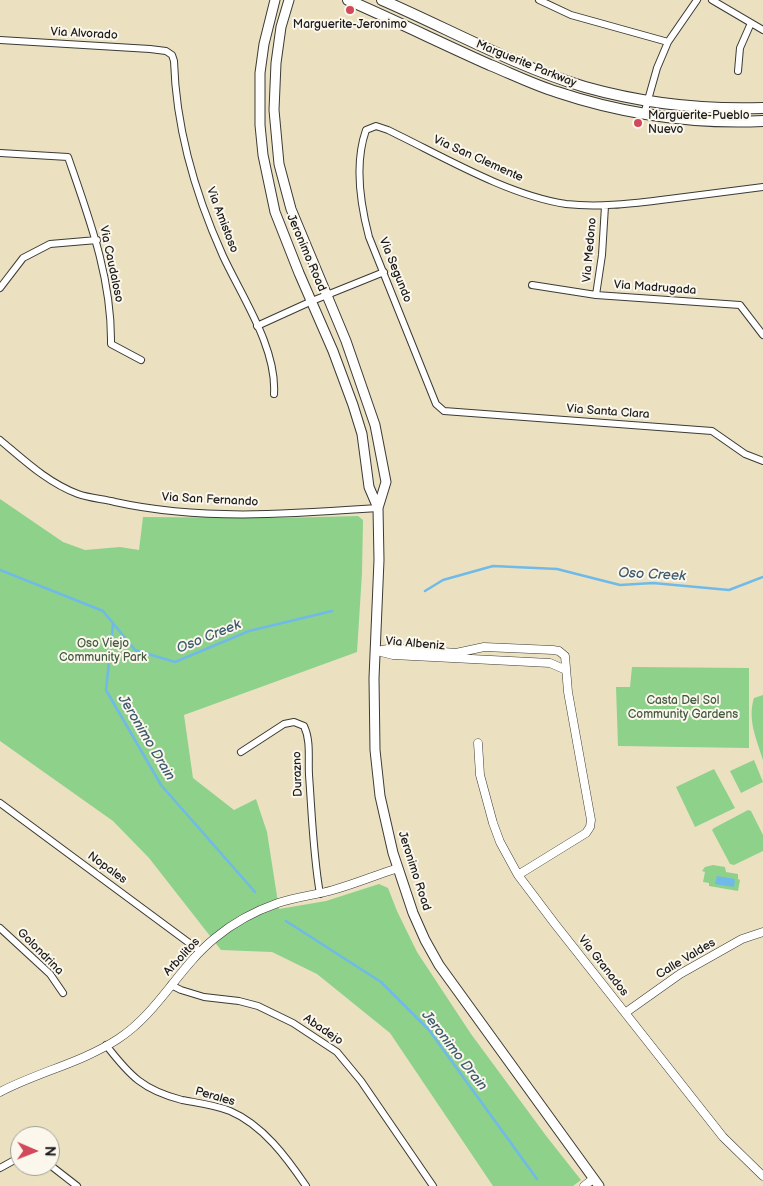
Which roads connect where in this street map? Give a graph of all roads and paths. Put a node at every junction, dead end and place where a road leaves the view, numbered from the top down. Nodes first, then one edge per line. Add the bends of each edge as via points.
1 (275, 0) edge
2 (289, 0) edge
3 (348, 0) edge
4 (382, 0) edge
5 (539, 0) edge
6 (698, 0) edge
7 (712, 0) edge
8 (751, 23) junction
9 (763, 30) edge
10 (0, 40) edge
11 (668, 42) junction
12 (166, 50) joint
13 (738, 71) dead end
14 (648, 100) junction
15 (763, 108) edge
16 (644, 114) junction
17 (763, 121) edge
18 (366, 130) joint
19 (0, 153) edge
20 (763, 187) edge
21 (605, 206) junction
22 (96, 240) junction
23 (384, 272) junction
24 (532, 285) dead end
25 (0, 288) edge
26 (596, 295) junction
27 (326, 296) junction
28 (312, 301) junction
29 (257, 326) junction
30 (763, 335) edge
31 (141, 360) dead end
32 (274, 394) dead end
33 (444, 412) joint
34 (0, 440) edge
35 (763, 461) edge
36 (378, 508) junction
37 (522, 648) junction
38 (376, 651) junction
39 (522, 662) junction
40 (566, 670) junction
41 (478, 742) dead end
42 (241, 752) dead end
43 (0, 803) edge
44 (398, 868) junction
45 (518, 875) junction
46 (320, 894) junction
47 (0, 928) edge
48 (763, 932) edge
49 (200, 951) junction
50 (171, 985) junction
51 (63, 993) dead end
52 (625, 1013) junction
53 (106, 1046) junction
54 (0, 1092) edge
55 (60, 1174) edge
56 (763, 1176) edge
57 (596, 1183) edge
58 (76, 1186) edge
59 (306, 1186) edge
60 (433, 1186) edge
61 (584, 1186) edge

1 - 28 main road, Jeronimo Road via 260,73 263,155 275,212
2 - 27 main road, Jeronimo Road via 276,63 275,133 291,209
3 - 16 main road, Marguerite Parkway via 556,92
4 - 14 main road, Marguerite Parkway via 534,68 584,86
5 - 11 street via 572,15
6 - 11 street
7 - 8 street
8 - 9 street
8 - 13 street via 740,48
10 - 12 street, Via Alvorado
11 - 14 street
12 - 29 street, Via Amistoso via 174,62 179,115 189,163 206,215
14 - 15 main road, Marguerite Parkway via 702,107
14 - 16 street
16 - 17 main road, Marguerite Parkway via 697,120
18 - 21 street, Via San Clemente via 376,126 388,130 495,182 537,197
18 - 23 street, Via Segundo via 361,154 362,210
19 - 22 street, Via Caudaloso via 68,157
20 - 21 street, Via San Clemente
21 - 26 street, Via Medono
22 - 25 street via 50,244 23,258
22 - 31 street, Via Caudaloso via 109,297 110,344
23 - 27 street
23 - 33 street, Via Segundo via 436,404
24 - 26 street, Via Madrugada
26 - 30 street, Via Madrugada via 740,305
27 - 28 street
27 - 36 main road, Jeronimo Road via 346,341 375,425 386,482
28 - 29 street
28 - 36 main road, Jeronimo Road via 353,405 362,434 368,487
29 - 32 street, Via Amistoso via 273,368
33 - 35 street, Via Santa Clara via 712,431 745,454
34 - 36 street, Via San Fernando via 41,474 78,494 134,506 188,513 280,514
36 - 38 main road, Jeronimo Road
37 - 38 street, Via Albeniz via 484,647 456,653 393,648
37 - 39 street
37 - 40 street, Via Albeniz via 563,653
38 - 39 street, Via Albeniz via 393,655
38 - 44 main road, Jeronimo Road via 375,750 380,796
39 - 40 street, Via Albeniz via 550,663
40 - 45 street, Via Albeniz via 590,827 586,833
41 - 45 street, Via Granados via 480,775 493,823
42 - 46 street, Durazno via 284,724 294,722 304,726 309,736 314,855
43 - 49 street, Nopales
44 - 46 street, Arbolitos
44 - 57 main road, Jeronimo Road via 413,913 439,965
45 - 52 street, Via Granados
46 - 49 street, Arbolitos via 279,903 254,913
47 - 51 street, Golondrina via 50,974
48 - 52 street, Calle Valdes via 742,939 680,974
49 - 50 street, Arbolitos
50 - 53 street, Arbolitos via 142,1020
50 - 60 street, Abadejo via 204,997 258,1006 293,1023 337,1052 361,1081
52 - 56 street, Via Granados via 723,1137
53 - 54 street, Arbolitos
53 - 59 street, Perales via 138,1082 156,1092 231,1111 252,1124 273,1144
55 - 58 street
57 - 61 street

